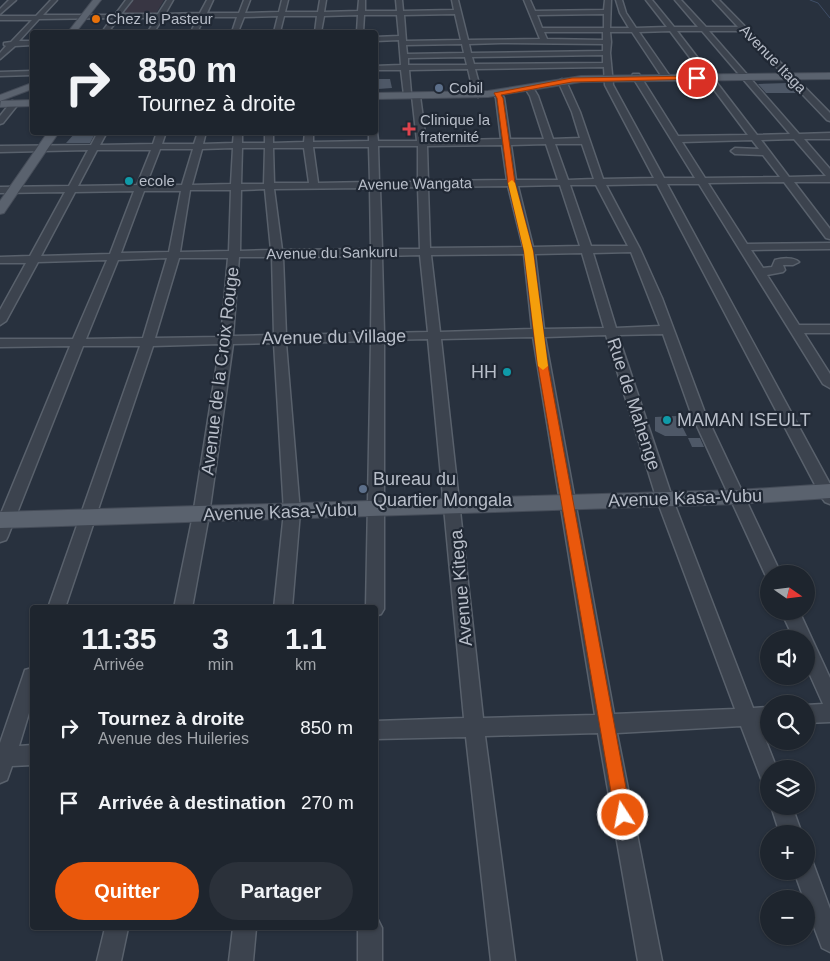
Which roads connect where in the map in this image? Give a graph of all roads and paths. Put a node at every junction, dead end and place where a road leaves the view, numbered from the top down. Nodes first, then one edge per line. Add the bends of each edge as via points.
1 (13, 0) edge
2 (54, 0) edge
3 (97, 0) edge
4 (129, 0) edge
5 (170, 0) edge
6 (210, 0) edge
7 (248, 0) edge
8 (286, 0) edge
9 (323, 0) edge
10 (362, 0) edge
11 (400, 0) edge
12 (455, 0) edge
13 (527, 0) edge
14 (608, 0) edge
15 (619, 0) edge
16 (649, 0) edge
17 (678, 0) edge
18 (716, 0) edge
19 (559, 4) dead end
20 (0, 12) edge
21 (458, 12) junction
22 (532, 12) junction
23 (608, 12) junction
24 (400, 13) junction
25 (241, 14) junction
26 (281, 14) junction
27 (321, 14) junction
28 (362, 14) junction
29 (203, 15) junction
30 (160, 16) junction
31 (117, 17) junction
32 (0, 18) edge
33 (36, 18) junction
34 (82, 18) junction
35 (567, 18) junction
36 (744, 29) junction
37 (73, 30) edge
38 (107, 30) edge
39 (151, 30) edge
40 (195, 30) edge
41 (236, 30) edge
42 (277, 30) edge
43 (318, 30) edge
44 (360, 30) edge
45 (541, 30) junction
46 (576, 30) junction
47 (608, 30) junction
48 (634, 30) junction
49 (673, 30) junction
50 (704, 30) junction
51 (378, 39) edge
52 (402, 41) junction
53 (544, 41) junction
54 (466, 42) junction
55 (608, 42) junction
56 (0, 44) edge
57 (13, 44) junction
58 (30, 44) edge
59 (606, 53) junction
60 (551, 54) junction
61 (468, 55) junction
62 (404, 56) junction
63 (0, 57) edge
64 (556, 66) junction
65 (378, 68) edge
66 (405, 68) junction
67 (471, 68) junction
68 (30, 73) edge
69 (607, 73) junction
70 (0, 74) edge
71 (830, 74) edge
72 (665, 75) junction
73 (787, 75) junction
74 (707, 76) junction
75 (744, 76) junction
76 (637, 77) junction
77 (30, 81) edge
78 (562, 81) junction
79 (30, 88) edge
80 (529, 88) junction
81 (410, 92) junction
82 (478, 93) junction
83 (497, 93) junction
84 (378, 95) edge
85 (19, 98) junction
86 (0, 101) edge
87 (30, 101) edge
88 (830, 118) edge
89 (0, 122) edge
90 (54, 135) edge
91 (102, 135) edge
92 (161, 135) edge
93 (201, 135) edge
94 (309, 135) edge
95 (830, 136) edge
96 (755, 137) junction
97 (798, 137) junction
98 (373, 138) edge
99 (238, 139) edge
100 (269, 139) edge
101 (677, 139) junction
102 (585, 141) junction
103 (507, 142) junction
104 (550, 142) junction
105 (422, 143) junction
106 (308, 145) junction
107 (197, 147) junction
108 (96, 148) junction
109 (156, 148) junction
110 (0, 149) edge
111 (42, 149) junction
112 (735, 151) dead end
113 (766, 152) junction
114 (830, 175) edge
115 (830, 179) edge
116 (659, 180) junction
117 (701, 180) junction
118 (787, 180) junction
119 (599, 181) junction
120 (563, 182) junction
121 (512, 183) junction
122 (374, 184) junction
123 (422, 184) junction
124 (314, 185) junction
125 (235, 186) junction
126 (269, 186) junction
127 (186, 187) junction
128 (140, 188) junction
129 (72, 189) junction
130 (0, 190) edge
131 (14, 190) junction
132 (0, 210) edge
133 (830, 236) edge
134 (830, 246) edge
135 (744, 247) junction
136 (634, 249) junction
137 (588, 250) junction
138 (528, 251) junction
139 (425, 252) junction
140 (234, 254) junction
141 (377, 254) junction
142 (174, 255) junction
143 (278, 255) junction
144 (114, 257) junction
145 (0, 260) edge
146 (34, 260) junction
147 (793, 262) dead end
148 (759, 272) junction
149 (0, 322) edge
150 (830, 328) edge
151 (795, 329) junction
152 (668, 330) junction
153 (611, 332) junction
154 (539, 334) junction
155 (434, 335) junction
156 (378, 337) junction
157 (279, 338) junction
158 (227, 339) junction
159 (80, 342) junction
160 (148, 342) junction
161 (0, 343) edge
162 (830, 384) edge
163 (829, 493) edge
164 (737, 498) junction
165 (665, 500) junction
166 (568, 503) junction
167 (453, 506) junction
168 (376, 509) junction
169 (292, 512) junction
170 (201, 515) junction
171 (86, 517) junction
172 (2, 525) edge
173 (769, 565) edge
174 (57, 605) edge
175 (184, 605) edge
176 (283, 605) edge
177 (375, 605) edge
178 (815, 666) edge
179 (30, 682) edge
180 (830, 698) edge
181 (830, 713) edge
182 (815, 714) edge
183 (760, 716) edge
184 (748, 717) junction
185 (606, 724) junction
186 (474, 726) junction
187 (378, 730) edge
188 (30, 755) edge
189 (764, 760) edge
190 (2, 762) edge
191 (808, 880) edge
192 (117, 930) edge
193 (245, 930) edge
194 (370, 930) edge
195 (830, 940) edge
196 (109, 961) edge
197 (241, 961) edge
198 (370, 961) edge
199 (503, 961) edge
200 (650, 961) edge

1 - 20 street
2 - 33 street
3 - 34 main road
4 - 31 street
5 - 30 street
6 - 29 street
7 - 25 street
8 - 26 street
9 - 27 street
10 - 28 street
11 - 24 street, Avenue Kitega
12 - 21 street
13 - 22 street
14 - 23 street
15 - 48 street
16 - 49 street
17 - 50 street
18 - 36 street, Avenue Itaga
19 - 35 street
21 - 24 street
21 - 54 street
22 - 35 street
22 - 45 street
23 - 35 street via 588,9
23 - 47 street
24 - 28 street
24 - 52 street, Avenue Kitega
25 - 26 street
25 - 29 street
25 - 41 street
26 - 27 street
26 - 42 street
27 - 28 street
27 - 43 street
28 - 44 street
29 - 30 street
29 - 40 street
30 - 31 street
30 - 39 street
31 - 34 street
31 - 38 street
32 - 33 street
33 - 34 street
33 - 57 street
34 - 37 main road
35 - 46 street
36 - 50 street
36 - 73 street, Avenue Itaga
45 - 46 street
45 - 53 street
46 - 47 street
47 - 48 street
47 - 55 street
48 - 49 street
48 - 72 street
49 - 50 street
49 - 74 street
50 - 75 street
51 - 52 street
52 - 54 street
52 - 62 street, Avenue Kitega
53 - 54 street
53 - 55 street
53 - 60 street
54 - 61 street
55 - 59 street
56 - 57 street
57 - 58 street
57 - 63 street
59 - 60 street
59 - 69 street
60 - 61 street
60 - 64 street
61 - 62 street
61 - 67 street
62 - 66 street, Avenue Kitega
64 - 67 street
64 - 69 street
64 - 78 street
65 - 66 street
66 - 67 street
66 - 81 street, Avenue Kitega
67 - 82 street
68 - 70 street
69 - 76 main road
69 - 78 main road
69 - 116 street via 613,93
71 - 73 main road
72 - 74 main road
72 - 76 main road
73 - 75 main road
73 - 88 street, Avenue Itaga
74 - 75 main road
74 - 76 main road
74 - 96 street
75 - 97 street
76 - 101 street
77 - 85 main road
78 - 80 main road
78 - 82 main road
78 - 102 street
79 - 85 main road
80 - 83 main road
80 - 104 street, Rue de Mahenge
81 - 82 main road
81 - 84 main road
81 - 105 street, Avenue Kitega
82 - 83 main road
83 - 103 street
85 - 86 main road
85 - 86 main road
85 - 87 main road
85 - 89 street
90 - 111 main road
91 - 108 street
92 - 109 street
93 - 107 street
94 - 106 street
95 - 97 street
96 - 97 street
96 - 101 street
96 - 113 street
97 - 114 street
98 - 105 street
98 - 106 street
98 - 122 street
99 - 100 street
99 - 107 street
99 - 125 street, Avenue de la Croix Rouge
100 - 106 street
100 - 126 street
101 - 117 street
102 - 104 street
102 - 119 street
103 - 104 street
103 - 105 street
103 - 121 street
104 - 120 street, Rue de Mahenge
105 - 123 street, Avenue Kitega
106 - 124 street
107 - 109 street
107 - 127 street
108 - 109 street
108 - 111 street
108 - 129 street
109 - 128 street
110 - 111 street
111 - 131 main road
112 - 113 street
113 - 118 street
115 - 118 street, Avenue Wangata
116 - 117 street, Avenue Wangata
116 - 119 street, Avenue Wangata
116 - 163 street
117 - 118 street, Avenue Wangata
117 - 135 street
118 - 133 street
119 - 120 street, Avenue Wangata
119 - 136 street
120 - 121 street, Avenue Wangata
120 - 137 street, Rue de Mahenge
121 - 123 street, Avenue Wangata
121 - 138 street
122 - 123 street, Avenue Wangata
122 - 124 street, Avenue Wangata
122 - 141 street
123 - 139 street, Avenue Kitega
124 - 126 street, Avenue Wangata
125 - 126 street, Avenue Wangata
125 - 127 street, Avenue Wangata
125 - 140 street, Avenue de la Croix Rouge
126 - 143 street
127 - 128 street, Avenue Wangata
127 - 142 street
128 - 129 street, Avenue Wangata
128 - 144 street
129 - 131 street, Avenue Wangata
129 - 146 street
130 - 131 street, Avenue Wangata
131 - 132 main road
134 - 135 street
135 - 148 street
136 - 137 street, Avenue du Sankuru
136 - 152 street
137 - 138 street, Avenue du Sankuru
137 - 153 street, Rue de Mahenge
138 - 139 street, Avenue du Sankuru
138 - 154 street
139 - 141 street, Avenue du Sankuru
139 - 155 street, Avenue Kitega
140 - 142 street, Avenue du Sankuru
140 - 143 street, Avenue du Sankuru
140 - 158 street, Avenue de la Croix Rouge
141 - 143 street, Avenue du Sankuru
141 - 156 street
142 - 144 street, Avenue du Sankuru
142 - 160 street
143 - 157 street
144 - 146 street, Avenue du Sankuru
144 - 159 street
145 - 146 street, Avenue du Sankuru
146 - 149 street
147 - 148 street via 779,262 779,270
148 - 151 street
150 - 151 street
151 - 162 street
152 - 153 street, Avenue du Village
152 - 164 street via 698,413
153 - 154 street, Avenue du Village
153 - 165 street, Rue de Mahenge
154 - 155 street, Avenue du Village
154 - 166 street
155 - 156 street, Avenue du Village
155 - 167 street, Avenue Kitega
156 - 157 street, Avenue du Village
156 - 168 street
157 - 158 street, Avenue du Village
157 - 169 street
158 - 160 street, Avenue du Village
158 - 170 street, Avenue de la Croix Rouge
159 - 160 street, Avenue du Village
159 - 161 street, Avenue du Village
159 - 172 street
160 - 171 street
163 - 164 main road, Avenue Kasa-Vubu
164 - 165 main road, Avenue Kasa-Vubu
164 - 173 street
165 - 166 main road, Avenue Kasa-Vubu
165 - 184 street, Rue de Mahenge
166 - 167 main road, Avenue Kasa-Vubu
166 - 185 street
167 - 168 main road, Avenue Kasa-Vubu
167 - 186 street, Avenue Kitega
168 - 169 main road, Avenue Kasa-Vubu
168 - 177 street
169 - 170 main road, Avenue Kasa-Vubu
169 - 176 street
170 - 171 main road, Avenue Kasa-Vubu
170 - 175 street, Avenue de la Croix Rouge
171 - 172 main road, Avenue Kasa-Vubu
171 - 174 street
178 - 180 street
179 - 190 street
181 - 182 street
183 - 184 street
184 - 185 street
184 - 189 street, Rue de Mahenge
185 - 186 street
185 - 200 street
186 - 187 street
186 - 199 street, Avenue Kitega
188 - 190 street
191 - 195 street
192 - 196 street
193 - 197 street
194 - 198 street

